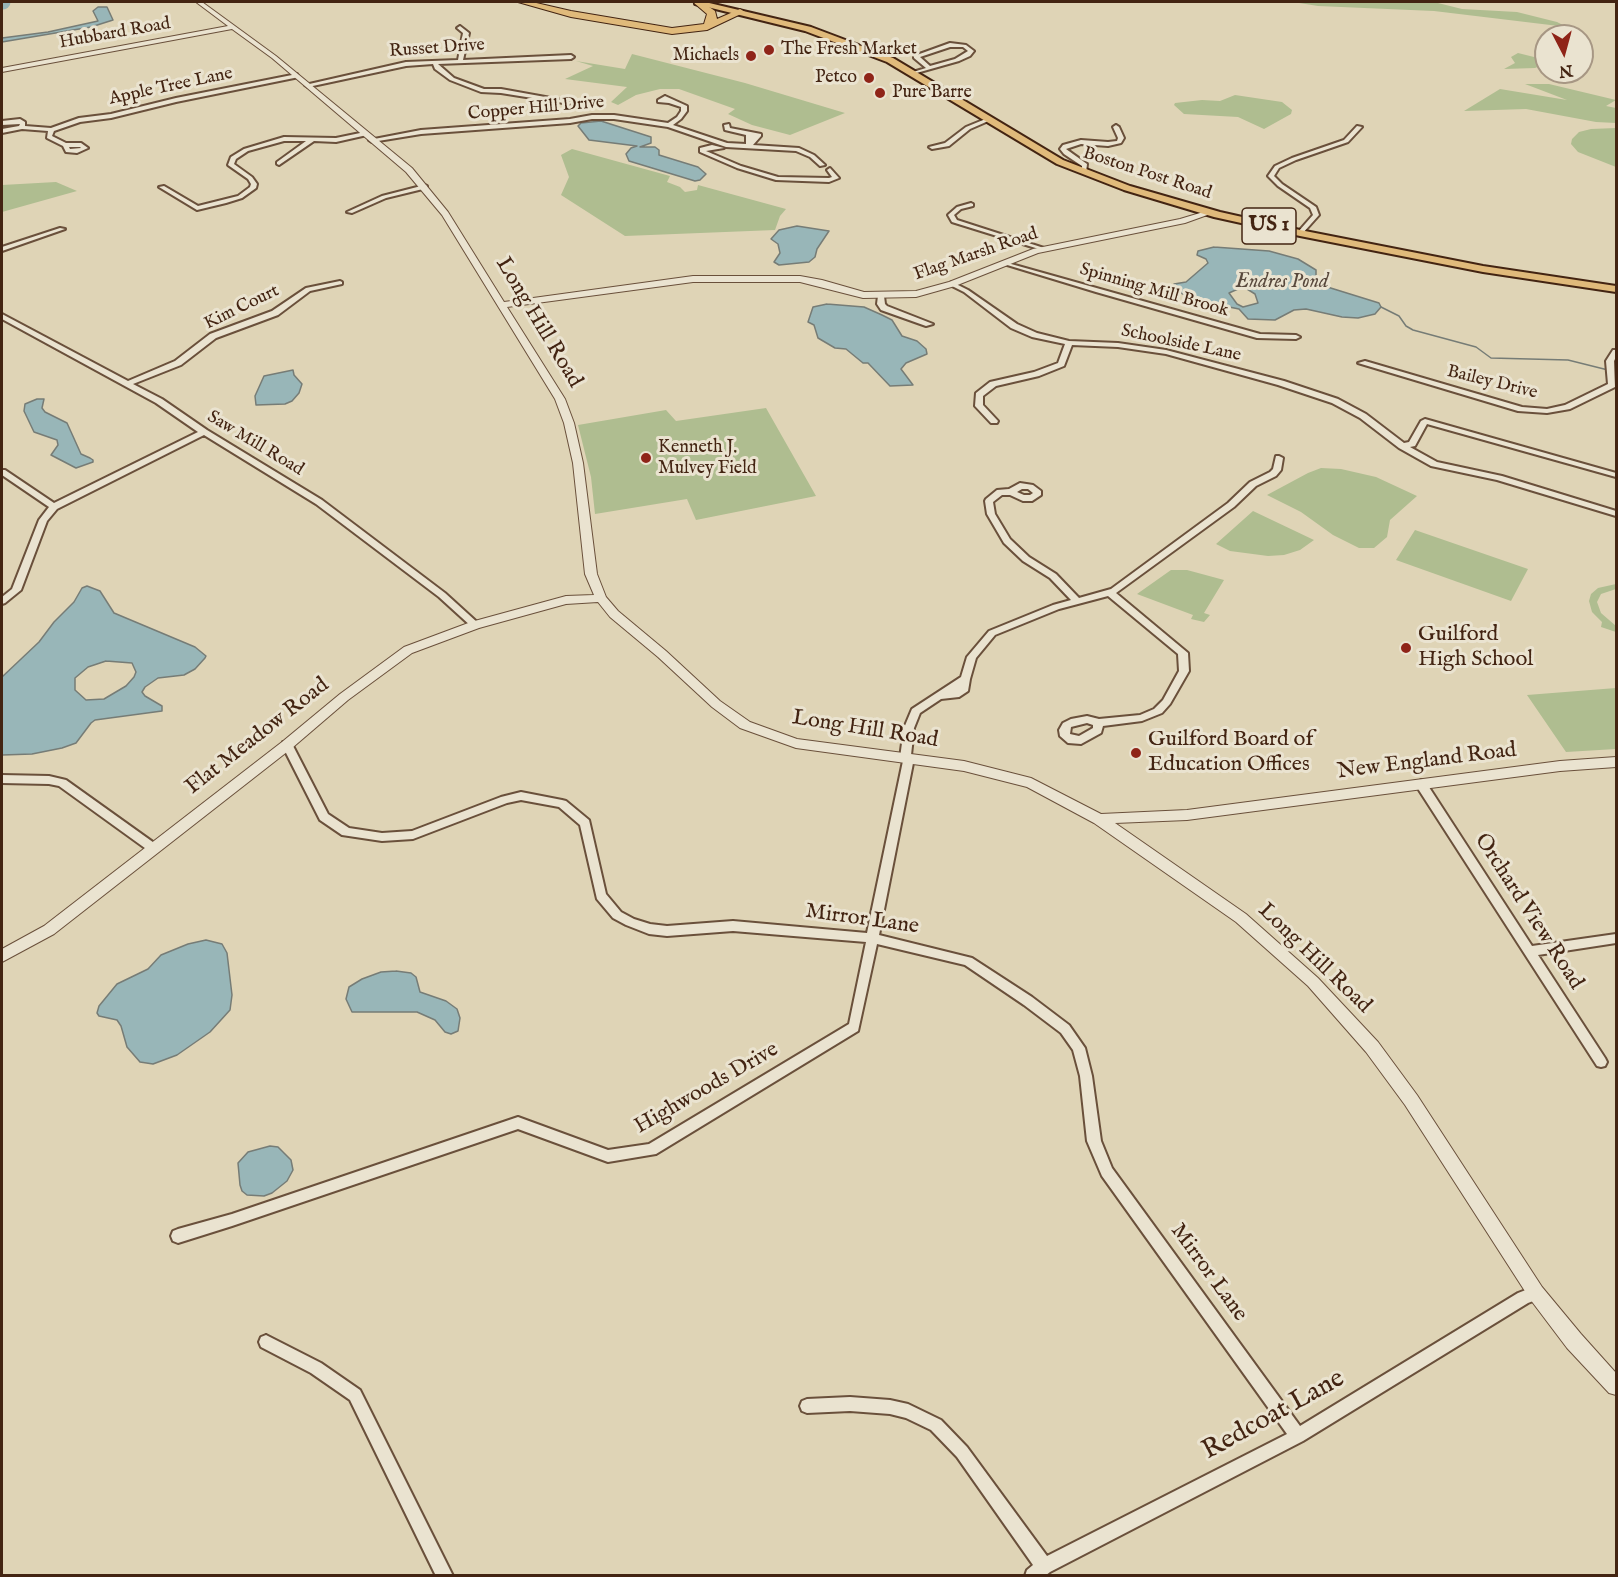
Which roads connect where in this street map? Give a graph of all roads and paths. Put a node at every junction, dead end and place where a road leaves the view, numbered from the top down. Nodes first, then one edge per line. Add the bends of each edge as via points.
1 (199, 2) edge
2 (523, 2) edge
3 (564, 2) edge
4 (698, 2) edge
5 (735, 11) junction
6 (708, 23) junction
7 (235, 27) junction
8 (460, 28) dead end
9 (571, 57) dead end
10 (460, 61) junction
11 (434, 62) junction
12 (929, 68) junction
13 (2, 70) edge
14 (915, 73) junction
15 (297, 76) junction
16 (308, 85) junction
17 (670, 101) dead end
18 (570, 102) dead end
19 (990, 119) junction
20 (2, 123) edge
21 (669, 125) junction
22 (727, 125) dead end
23 (22, 127) junction
24 (1116, 127) dead end
25 (1359, 127) dead end
26 (51, 129) junction
27 (2, 132) edge
28 (369, 137) junction
29 (313, 139) junction
30 (65, 145) dead end
31 (748, 145) junction
32 (758, 147) junction
33 (932, 147) dead end
34 (279, 163) dead end
35 (1084, 172) junction
36 (162, 187) dead end
37 (425, 187) junction
38 (971, 205) dead end
39 (350, 212) dead end
40 (1207, 212) junction
41 (62, 229) dead end
42 (1300, 233) junction
43 (2, 249) edge
44 (1044, 249) junction
45 (1005, 263) junction
46 (340, 283) dead end
47 (951, 284) junction
48 (1617, 290) edge
49 (881, 296) junction
50 (503, 305) junction
51 (2, 316) edge
52 (929, 324) dead end
53 (1296, 337) dead end
54 (1069, 343) junction
55 (1617, 352) edge
56 (1362, 363) dead end
57 (127, 384) junction
58 (994, 421) dead end
59 (204, 432) junction
60 (1402, 446) junction
61 (1279, 458) dead end
62 (2, 472) edge
63 (1617, 475) edge
64 (1011, 492) dead end
65 (54, 507) junction
66 (1617, 514) edge
67 (594, 583) junction
68 (1110, 593) junction
69 (601, 598) junction
70 (566, 600) junction
71 (1076, 600) junction
72 (2, 601) edge
73 (475, 625) junction
74 (1099, 723) dead end
75 (288, 746) junction
76 (907, 758) junction
77 (1617, 762) edge
78 (2, 780) edge
79 (1421, 784) junction
80 (1099, 819) junction
81 (153, 848) junction
82 (873, 938) junction
83 (1617, 938) edge
84 (1531, 951) junction
85 (2, 956) edge
86 (1601, 1062) dead end
87 (178, 1236) dead end
88 (1536, 1293) junction
89 (266, 1342) dead end
90 (1617, 1386) edge
91 (807, 1406) dead end
92 (1298, 1436) junction
93 (1038, 1571) edge
94 (445, 1575) edge

1 - 7 street, Long Hill Road
2 - 5 highway via 672,31 704,28
3 - 6 highway via 563,7 576,13 664,28 688,29
4 - 5 main road, Boston Post Road / US 1
4 - 6 highway via 712,13
5 - 6 highway
5 - 14 main road, Boston Post Road / US 1 via 808,29
7 - 13 street, Hubbard Road
7 - 15 street, Long Hill Road
8 - 10 street via 466,33
9 - 10 street, Russet Drive
10 - 11 street, Russet Drive
11 - 16 street, Russet Drive via 396,65
11 - 18 street via 452,79 490,92
12 - 12 street via 968,55 971,51 950,45 916,57
12 - 14 street
14 - 19 main road, Boston Post Road / US 1
15 - 16 street, Long Hill Road
15 - 26 street, Apple Tree Lane
16 - 28 street, Long Hill Road
17 - 21 street via 684,106 679,118
19 - 33 street via 968,128 947,145
19 - 35 main road, Boston Post Road / US 1 via 1060,162
20 - 23 street, Apple Tree Lane via 20,122
21 - 28 street, Copper Hill Drive via 601,116
21 - 31 street, Copper Hill Drive via 715,142
22 - 31 street via 727,129 759,135
23 - 26 street, Apple Tree Lane
23 - 27 street, Apple Tree Lane
24 - 35 street via 1119,142 1065,146 1066,153 1085,165
25 - 42 street via 1346,141 1294,159 1277,167 1271,176 1313,207 1316,215
26 - 30 street via 51,140
28 - 29 street, Copper Hill Drive
28 - 37 street, Long Hill Road
29 - 34 street
29 - 36 street, Copper Hill Drive via 276,140 233,158 231,165 254,184 250,192 240,197 197,208
31 - 32 street, Copper Hill Drive
32 - 32 street, Copper Hill Drive via 807,153 822,165 818,169 830,170 836,178 778,179 702,149 752,152
35 - 40 main road, Boston Post Road / US 1
37 - 39 street via 384,197
37 - 50 street, Long Hill Road
38 - 44 street via 954,212 954,221
40 - 42 main road, Boston Post Road / US 1
40 - 44 street, Flag Marsh Road via 1182,221
41 - 43 street
42 - 48 main road, Boston Post Road / US 1 via 1483,269
44 - 45 street, Flag Marsh Road
45 - 47 street, Flag Marsh Road
45 - 53 street, Spinning Mill Brook via 1260,336
46 - 57 street, Kim Court via 308,289 275,313 213,336 178,363
47 - 49 street, Flag Marsh Road via 916,294
47 - 54 street, Schoolside Lane via 1014,326
49 - 50 street, Flag Marsh Road via 800,279 693,279
49 - 52 street via 884,309
50 - 67 street, Long Hill Road via 553,384 569,423
51 - 57 street, Saw Mill Road
54 - 58 street via 1061,364 993,384 979,395 979,406
54 - 60 street, Schoolside Lane via 1166,352 1281,383 1335,400
55 - 56 street, Bailey Drive via 1610,361 1612,381 1567,407 1547,411 1521,409
57 - 59 street, Saw Mill Road
59 - 65 street
59 - 73 street, Saw Mill Road via 319,502 442,595
60 - 63 street via 1412,444 1425,421
60 - 66 street, Schoolside Lane via 1434,464 1499,478
61 - 68 street via 1273,474 1253,484 1218,515
62 - 65 street
64 - 71 street via 1000,492 989,501 991,514 1007,541 1053,576
65 - 72 street via 43,520 16,590
67 - 69 street, Long Hill Road
67 - 70 street, Flat Meadow Road
68 - 71 street
68 - 74 street via 1183,652 1184,671 1158,711 1142,718
69 - 70 street, Flat Meadow Road
69 - 76 street, Long Hill Road via 716,704 745,725 796,743
70 - 73 street, Flat Meadow Road
71 - 76 street, Highwoods Drive via 992,633 972,657 967,684 961,693 923,705 912,719
73 - 75 street, Flat Meadow Road via 408,650 344,697
75 - 81 street, Flat Meadow Road
75 - 82 street, Mirror Lane via 324,817 346,832 382,837 413,835 505,800 521,796 542,799 562,804 585,823 602,896 617,915 630,922 667,931 733,926
76 - 80 street, Long Hill Road via 1014,777 1056,794
76 - 82 street, Highwoods Drive
77 - 79 street, New England Road
78 - 81 street via 62,783
79 - 80 street, New England Road via 1187,815
79 - 84 street, Orchard View Road
80 - 88 street, Long Hill Road via 1241,918 1291,960 1339,1009 1398,1081
81 - 85 street, Flat Meadow Road via 49,930
82 - 87 street, Highwoods Drive via 854,1027 651,1150 608,1156 518,1123
82 - 92 street, Mirror Lane via 968,961 1065,1029 1079,1048 1094,1141 1107,1172
83 - 84 street
84 - 86 street, Orchard View Road
88 - 90 street, Long Hill Road
88 - 92 street, Redcoat Lane
89 - 94 street via 356,1395
91 - 93 street via 890,1407 936,1425 962,1452
92 - 93 street, Redcoat Lane

